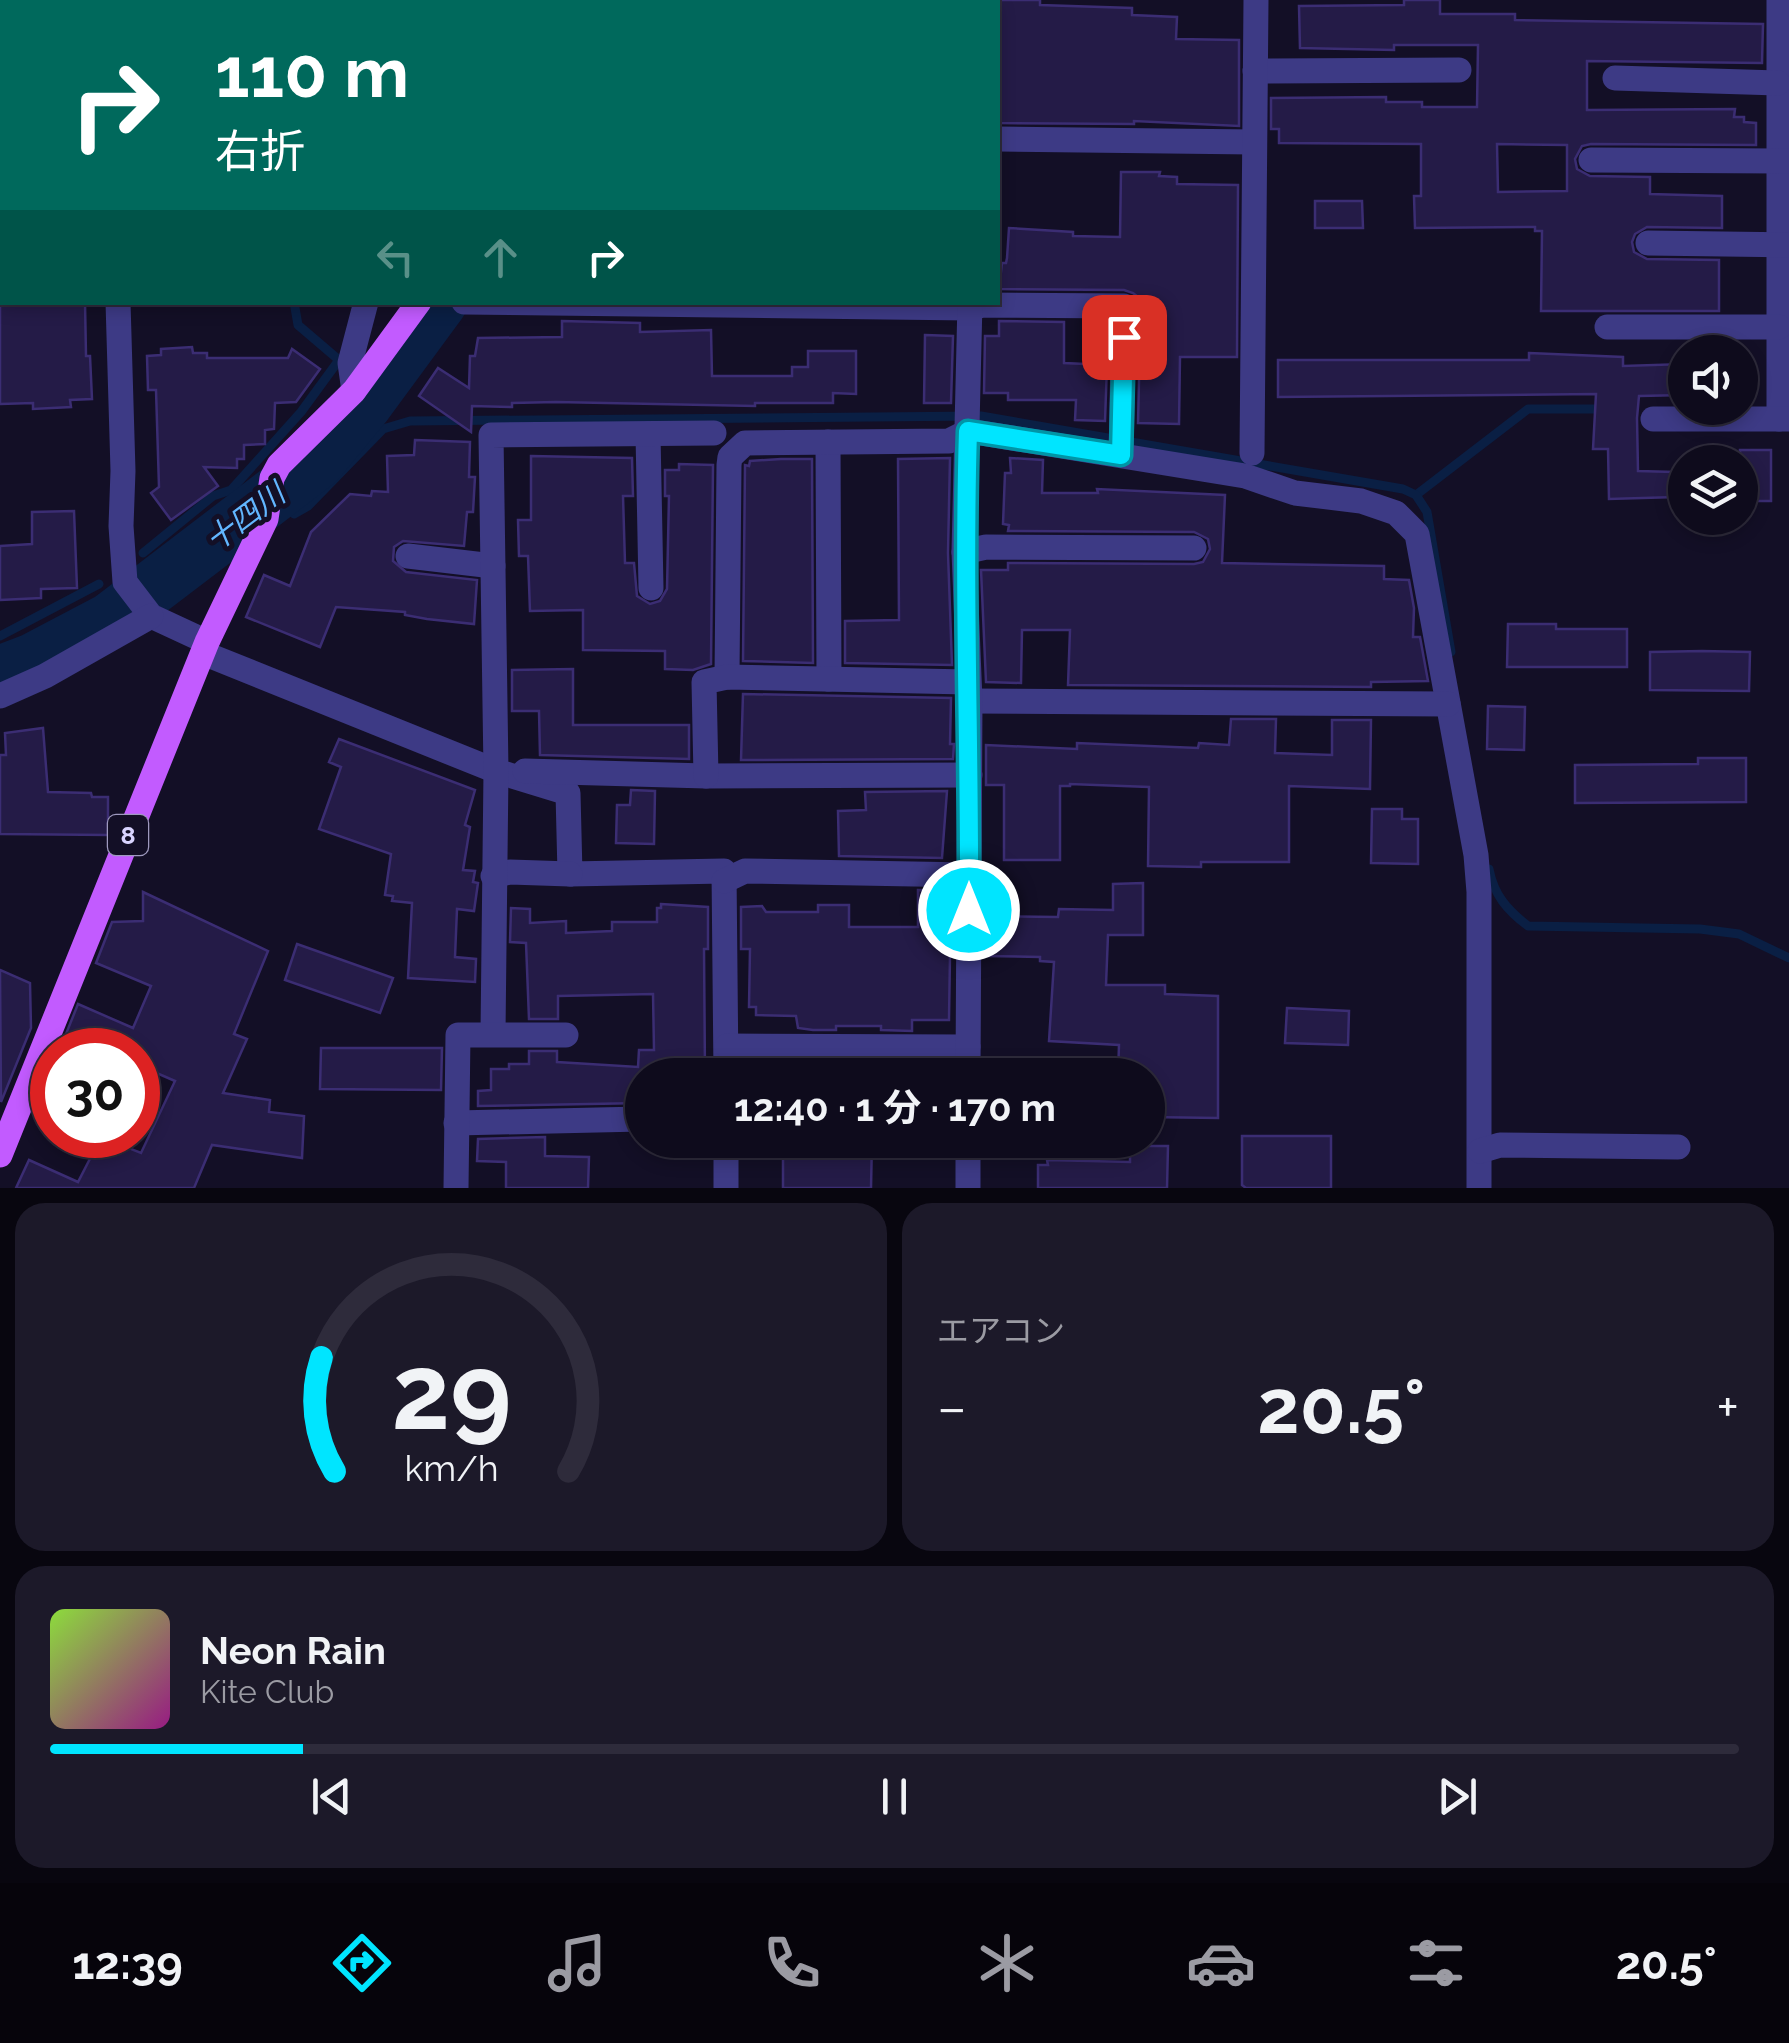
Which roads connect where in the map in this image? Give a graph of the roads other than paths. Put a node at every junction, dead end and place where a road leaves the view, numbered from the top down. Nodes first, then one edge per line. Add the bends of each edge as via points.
1 (1256, 0) edge
2 (1779, 0) edge
3 (1459, 70) dead end
4 (1255, 71) junction
5 (1615, 78) dead end
6 (1778, 83) junction
7 (1000, 139) edge
8 (1254, 142) junction
9 (1591, 160) dead end
10 (1784, 161) edge
11 (1648, 243) dead end
12 (1784, 246) edge
13 (118, 305) edge
14 (365, 305) edge
15 (417, 305) edge
16 (970, 305) edge
17 (1607, 327) dead end
18 (1779, 327) junction
19 (354, 391) junction
20 (1782, 413) edge
21 (1653, 419) dead end
22 (968, 420) junction
23 (714, 433) dead end
24 (648, 434) junction
25 (828, 442) junction
26 (1122, 446) junction
27 (1252, 453) dead end
28 (1194, 548) dead end
29 (964, 552) junction
30 (408, 556) dead end
31 (493, 566) junction
32 (650, 588) dead end
33 (152, 616) junction
34 (205, 648) junction
35 (727, 677) junction
36 (829, 680) junction
37 (969, 692) junction
38 (0, 696) edge
39 (1448, 704) junction
40 (496, 770) junction
41 (706, 776) junction
42 (970, 776) junction
43 (570, 874) junction
44 (969, 875) junction
45 (493, 876) junction
46 (724, 881) junction
47 (493, 1033) junction
48 (566, 1036) dead end
49 (726, 1046) junction
50 (968, 1047) junction
51 (726, 1058) edge
52 (968, 1058) edge
53 (625, 1120) edge
54 (456, 1123) junction
55 (1678, 1147) dead end
56 (1480, 1151) junction
57 (0, 1155) edge
58 (726, 1158) edge
59 (968, 1158) edge
60 (456, 1188) edge
61 (726, 1188) edge
62 (968, 1188) edge
63 (1480, 1188) edge

1 - 4 street
2 - 6 street
3 - 4 street
4 - 8 street
5 - 6 street
6 - 10 street
7 - 8 street
8 - 27 street
9 - 10 street
10 - 12 street
11 - 12 street
12 - 18 street
13 - 33 street via 125,582
14 - 19 street via 350,363
15 - 19 main road, 8
16 - 22 street
16 - 26 street via 1124,306
17 - 18 street
18 - 20 street
19 - 34 main road, 8 via 279,465 266,519
20 - 21 street
22 - 25 street via 948,441
22 - 26 street
22 - 29 street
23 - 24 street
24 - 31 street via 491,434
24 - 32 street
25 - 35 street via 755,441 730,457
25 - 36 street
26 - 39 street via 1396,513 1418,534
28 - 29 street
29 - 37 street
30 - 31 street
31 - 40 street
33 - 34 street
33 - 38 street
34 - 40 street
34 - 57 main road, 8
35 - 36 street
35 - 41 street via 704,682
36 - 37 street
37 - 39 street
37 - 42 street
39 - 56 street via 1479,892
40 - 41 street
40 - 43 street via 568,793
40 - 45 street
41 - 42 street
42 - 44 street
43 - 45 street
43 - 46 street via 724,871
44 - 46 street via 746,872
44 - 50 street
45 - 47 street
46 - 49 street
47 - 48 street
47 - 54 street via 458,1036
49 - 50 street
49 - 51 street
50 - 52 street
53 - 54 street
54 - 60 street
55 - 56 street
56 - 63 street
58 - 61 street
59 - 62 street

